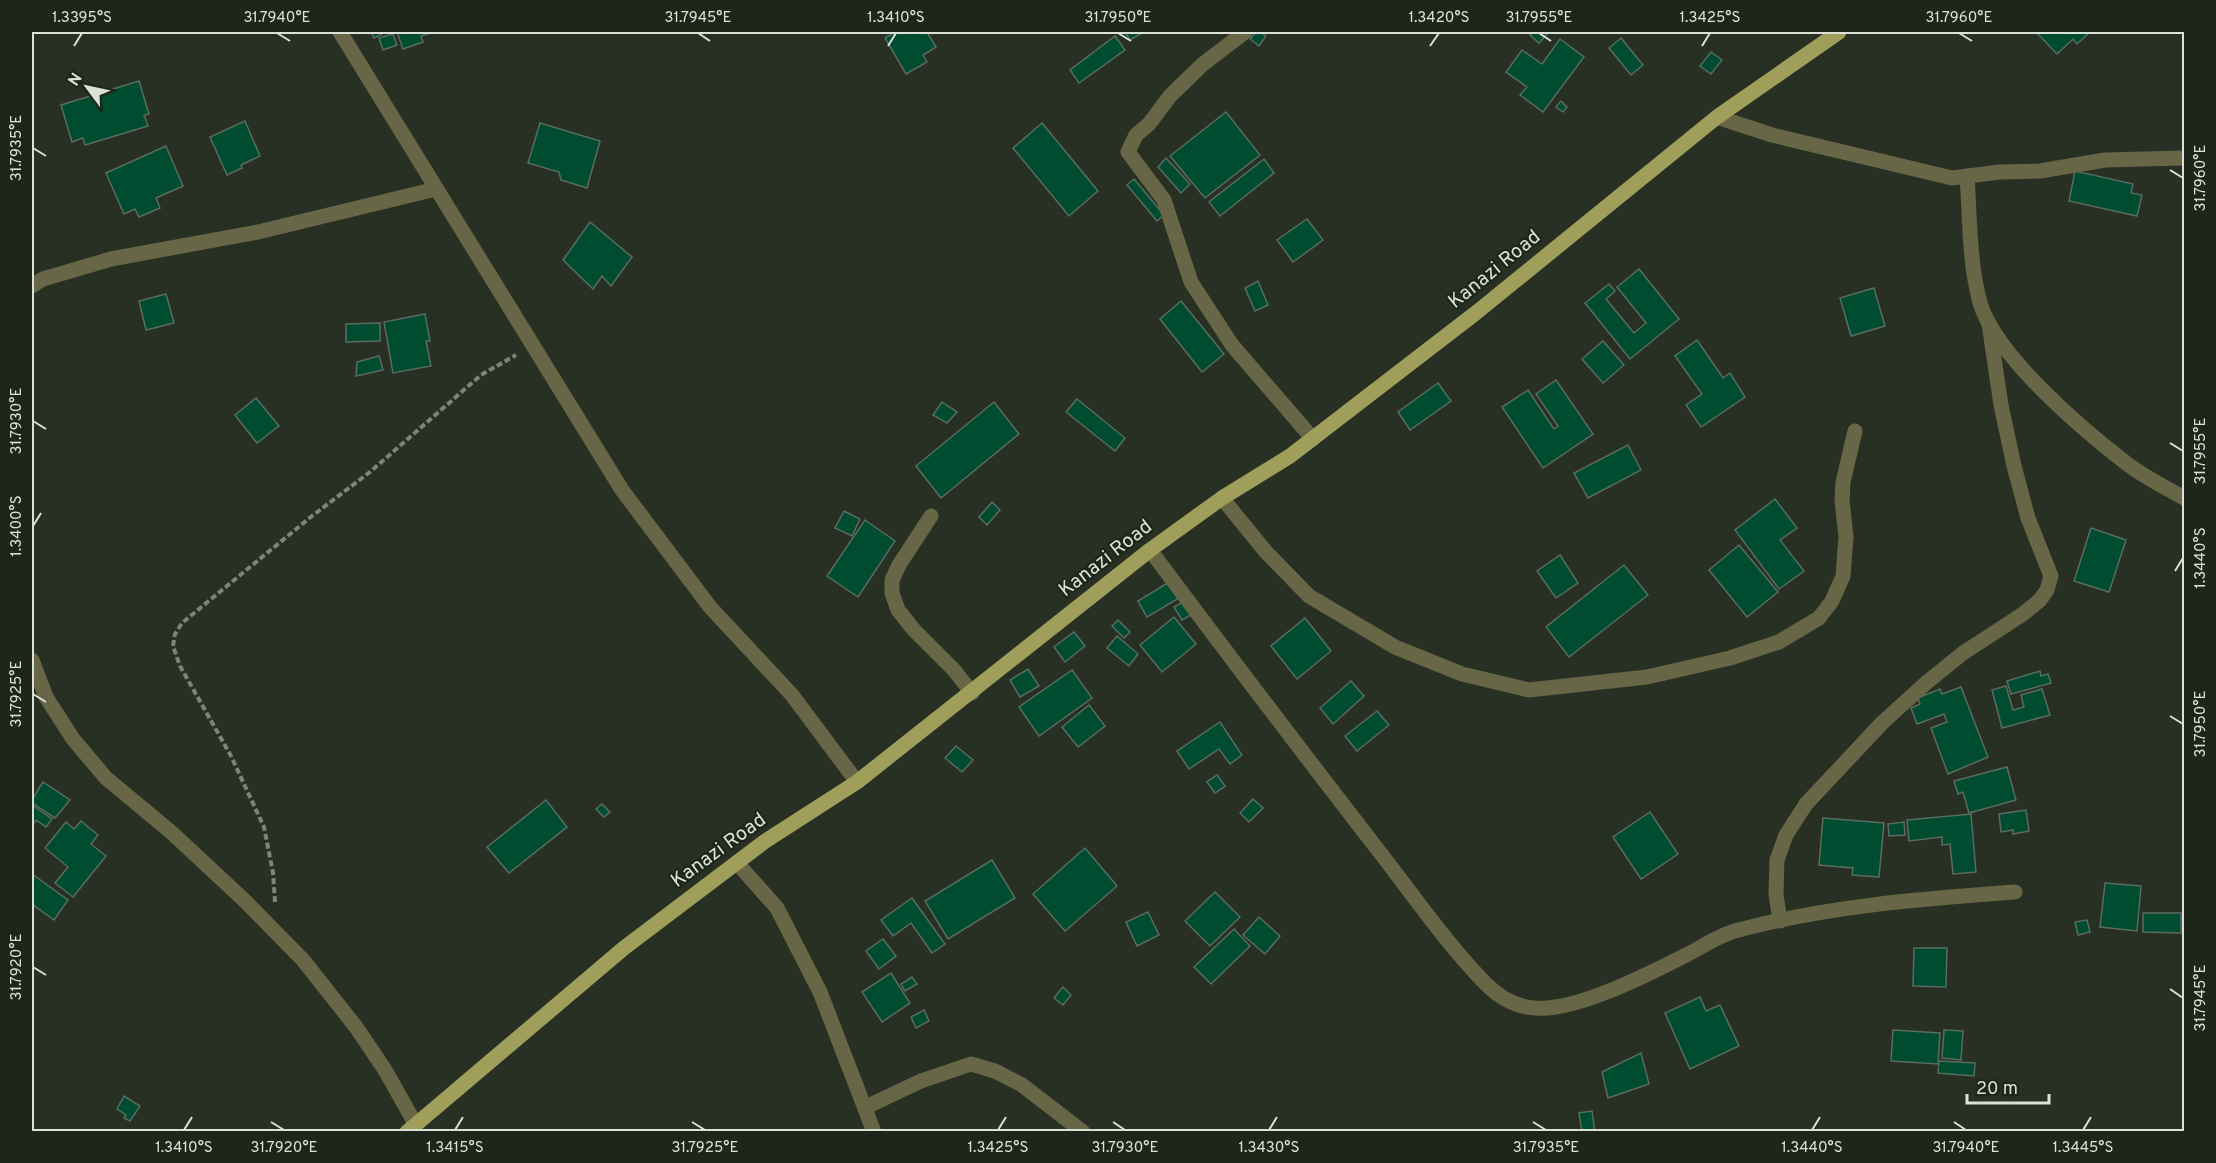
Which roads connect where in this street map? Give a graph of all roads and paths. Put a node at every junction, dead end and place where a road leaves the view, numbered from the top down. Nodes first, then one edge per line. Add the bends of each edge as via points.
1 (340, 32) edge
2 (1245, 32) edge
3 (1839, 32) edge
4 (1717, 117) junction
5 (2184, 158) edge
6 (1966, 176) junction
7 (436, 189) junction
8 (32, 286) edge
9 (1989, 324) junction
10 (534, 345) junction
11 (1855, 431) dead end
12 (1313, 439) junction
13 (1222, 498) junction
14 (2184, 498) edge
15 (931, 516) dead end
16 (1150, 550) junction
17 (32, 660) edge
18 (972, 693) junction
19 (857, 782) junction
20 (737, 863) junction
21 (2015, 892) dead end
22 (1780, 921) junction
23 (279, 936) junction
24 (866, 1107) junction
25 (412, 1128) edge
26 (874, 1131) edge
27 (1083, 1131) edge

1 - 7 street
2 - 12 street via 1170,96 1136,135 1128,152 1164,200 1191,282 1232,345
3 - 4 main road, Kanazi Road
4 - 6 street via 1772,135 1952,178
4 - 12 main road, Kanazi Road
5 - 6 street via 2105,160 2040,171
6 - 9 street via 1971,264
7 - 8 street via 258,232 111,259 43,279
7 - 10 street
9 - 14 street via 2046,394 2127,464
9 - 22 street via 2014,466 2028,518 2051,576 2048,590 2023,614 1917,691 1806,804 1786,835 1777,860
10 - 19 street via 622,490 710,607 792,695
10 - 23 path via 481,375 370,472 182,623 175,634 173,646 180,666 231,756 264,827
11 - 13 street via 1843,482 1843,576 1819,618 1779,642 1730,658 1647,677 1529,690 1462,674 1395,646 1309,596
12 - 13 main road, Kanazi Road
13 - 16 main road, Kanazi Road
15 - 18 street via 892,580 892,593 898,610
16 - 18 main road, Kanazi Road
16 - 22 street via 1445,936 1488,986 1509,1002 1536,1008 1595,996 1732,931
17 - 23 street via 46,697 73,739 106,778 171,832
18 - 19 main road, Kanazi Road
19 - 20 main road, Kanazi Road
20 - 24 street via 777,908 820,992
20 - 25 main road, Kanazi Road via 624,948
21 - 22 street via 1908,899
23 - 25 street via 356,1027 385,1070
24 - 26 street
24 - 27 street via 921,1081 971,1064 1022,1085

